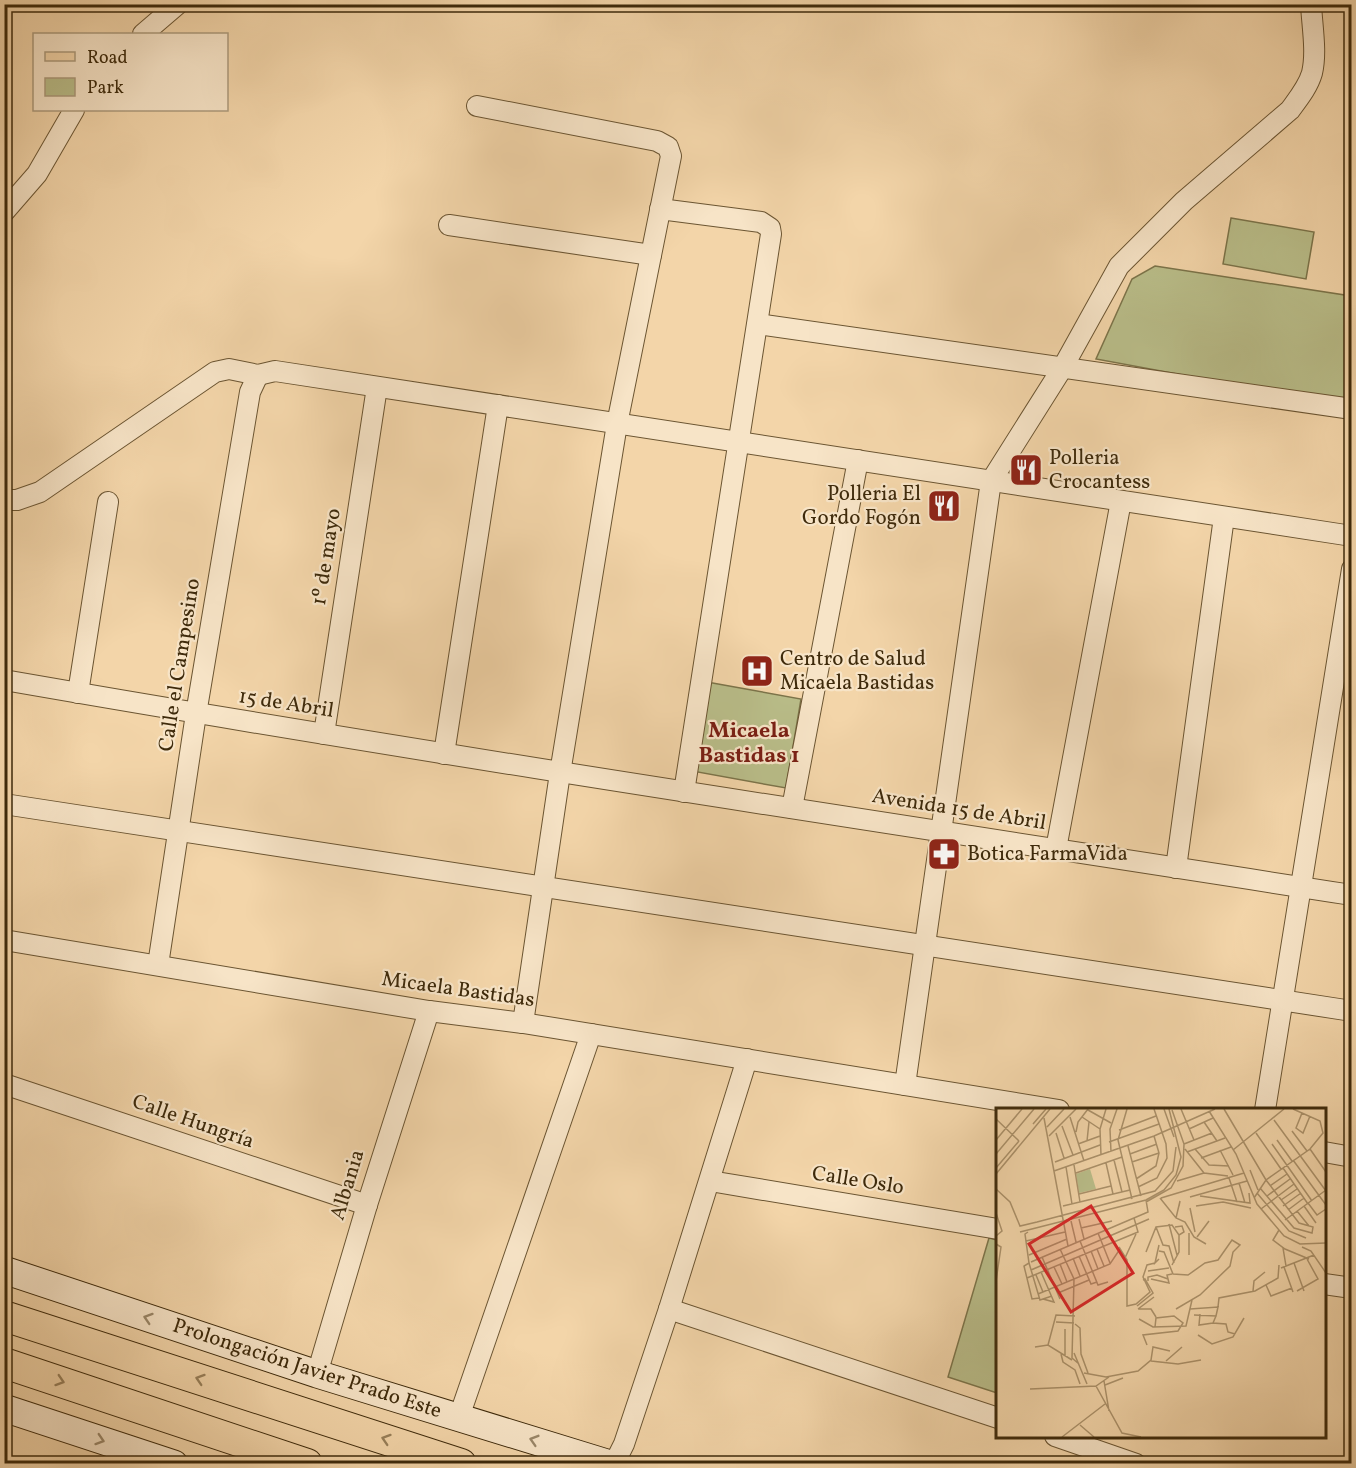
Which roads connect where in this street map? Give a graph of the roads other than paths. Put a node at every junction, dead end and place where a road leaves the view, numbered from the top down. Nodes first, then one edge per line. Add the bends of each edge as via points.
1 (178, 4) edge
2 (1311, 4) edge
3 (144, 33) edge
4 (477, 106) dead end
5 (73, 111) edge
6 (660, 209) junction
7 (4, 212) edge
8 (449, 225) dead end
9 (651, 255) junction
10 (758, 324) junction
11 (1063, 367) junction
12 (258, 375) junction
13 (377, 387) junction
14 (498, 405) junction
15 (1352, 409) edge
16 (617, 424) junction
17 (739, 442) junction
18 (858, 460) junction
19 (990, 481) junction
20 (4, 500) edge
21 (1121, 501) junction
22 (108, 502) dead end
23 (1224, 517) junction
24 (1352, 536) edge
25 (1352, 569) edge
26 (4, 680) edge
27 (78, 693) junction
28 (196, 714) junction
29 (324, 734) junction
30 (444, 754) junction
31 (560, 773) junction
32 (684, 792) junction
33 (4, 804) edge
34 (792, 808) junction
35 (177, 831) junction
36 (941, 831) junction
37 (1056, 849) junction
38 (1176, 868) junction
39 (543, 887) junction
40 (1301, 887) junction
41 (1352, 895) edge
42 (4, 940) edge
43 (925, 946) junction
44 (158, 965) junction
45 (1283, 1000) junction
46 (429, 1011) junction
47 (1352, 1011) edge
48 (523, 1023) junction
49 (591, 1034) junction
50 (747, 1059) junction
51 (4, 1084) edge
52 (905, 1085) junction
53 (1047, 1108) edge
54 (1265, 1108) edge
55 (1326, 1152) edge
56 (1352, 1156) edge
57 (710, 1181) junction
58 (367, 1205) junction
59 (996, 1229) edge
60 (4, 1270) edge
61 (1326, 1284) edge
62 (1352, 1288) edge
63 (669, 1309) junction
64 (4, 1316) edge
65 (4, 1363) edge
66 (316, 1374) junction
67 (4, 1408) edge
68 (459, 1417) junction
69 (996, 1417) edge
70 (1058, 1438) edge
71 (174, 1464) edge
72 (307, 1464) edge
73 (461, 1464) edge
74 (612, 1464) edge
75 (1136, 1464) edge

1 - 3 street
2 - 11 street via 1312,73 1302,94 1290,110 1184,201 1119,266
4 - 6 street via 663,143 671,156
5 - 7 street via 37,174
6 - 9 street
6 - 10 street via 761,222 770,228
8 - 9 street
9 - 16 street
10 - 11 street
10 - 17 street
11 - 15 street
11 - 19 street
12 - 13 street via 275,371
12 - 20 street via 229,369 215,372 40,492
12 - 28 street, Calle el Campesino via 250,392
13 - 14 street
13 - 29 street, 1º de mayo
14 - 16 street
14 - 30 street
16 - 17 street
16 - 31 street
17 - 18 street
17 - 32 street
18 - 19 street
18 - 34 street
19 - 21 street
19 - 36 street
21 - 23 street
21 - 37 street
22 - 27 street
23 - 24 street
23 - 38 street
25 - 40 street
26 - 27 street, 15 de Abril
27 - 28 street, 15 de Abril
28 - 29 street, 15 de Abril
28 - 35 street, Calle el Campesino
29 - 30 street, 15 de Abril
30 - 31 street, 15 de Abril
31 - 32 street, Avenida 15 de Abril
31 - 39 street
32 - 34 street, Avenida 15 de Abril
33 - 35 street
34 - 36 street, Avenida 15 de Abril
35 - 39 street
35 - 44 street, Calle el Campesino
36 - 37 street, Avenida 15 de Abril
36 - 43 street
37 - 38 street, Avenida 15 de Abril
38 - 40 street, Avenida 15 de Abril
39 - 43 street
39 - 48 street
40 - 41 street, Avenida 15 de Abril
40 - 45 street
42 - 44 street, Micaela Bastidas
43 - 45 street
43 - 52 street
44 - 46 street, Micaela Bastidas
45 - 47 street
45 - 54 street
46 - 48 street, Micaela Bastidas
46 - 58 street, Albania
48 - 49 street, Micaela Bastidas
49 - 50 street, Micaela Bastidas
49 - 68 street
50 - 52 street, Micaela Bastidas
50 - 57 street
51 - 58 street, Calle Hungría
52 - 53 street, Micaela Bastidas
55 - 56 street
57 - 59 street, Calle Oslo
57 - 63 street
58 - 66 street, Albania
66 -> 60 street, Prolongación Javier Prado Este
61 - 62 street
63 - 69 street
63 - 74 street via 624,1444
73 -> 64 main road, Prolongación Javier Prado Este
65 -> 72 main road
66 - 68 street, Prolongación Javier Prado Este
67 -> 71 street
74 -> 68 street, Prolongación Javier Prado Este
70 - 75 street

